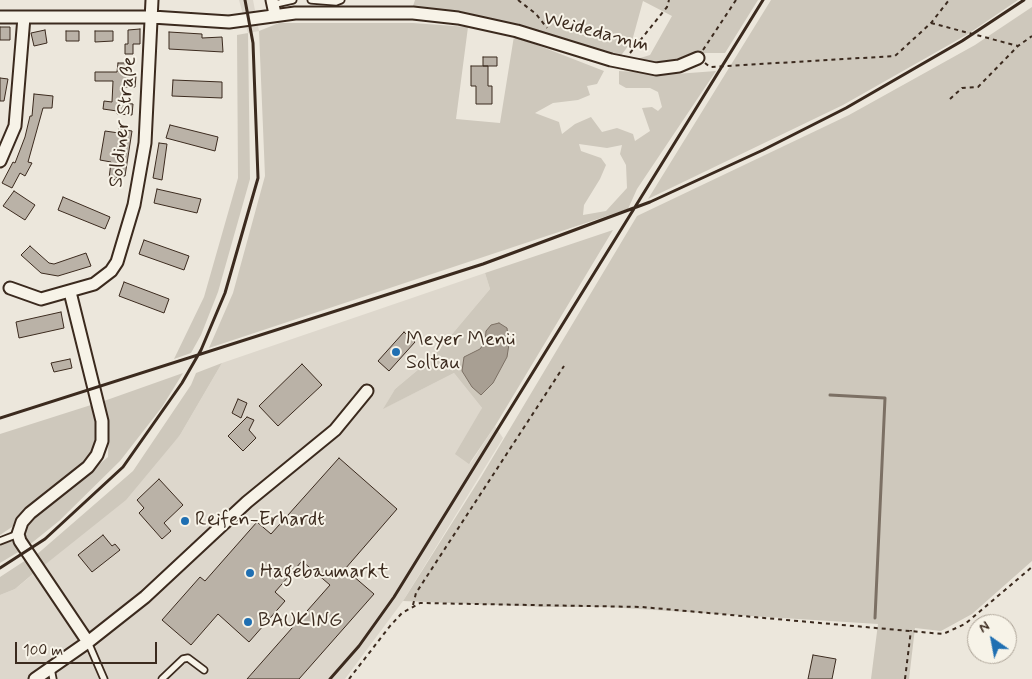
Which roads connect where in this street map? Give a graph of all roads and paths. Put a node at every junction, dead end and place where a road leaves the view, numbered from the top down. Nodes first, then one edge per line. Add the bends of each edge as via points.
1 (152, 0) edge
2 (293, 0) edge
3 (311, 0) edge
4 (341, 0) edge
5 (518, 0) edge
6 (669, 0) edge
7 (736, 0) edge
8 (949, 0) edge
9 (273, 7) edge
10 (0, 17) edge
11 (24, 17) junction
12 (152, 17) junction
13 (931, 23) junction
14 (547, 29) dead end
15 (1032, 36) edge
16 (1018, 46) junction
17 (698, 58) junction
18 (623, 63) junction
19 (950, 99) dead end
20 (0, 161) edge
21 (10, 288) dead end
22 (70, 292) junction
23 (564, 366) dead end
24 (366, 391) dead end
25 (18, 534) junction
26 (0, 540) edge
27 (1032, 567) edge
28 (413, 605) junction
29 (911, 630) junction
30 (88, 642) junction
31 (204, 670) dead end
32 (52, 674) edge
33 (35, 679) edge
34 (104, 679) edge
35 (162, 679) edge
36 (349, 679) edge
37 (905, 679) edge

1 - 12 street, Soldiner Straße
2 - 9 lane
3 - 4 lane
5 - 14 path via 536,14
6 - 18 path via 667,7
7 - 17 path
8 - 13 path
9 - 12 street, Weidedamm via 245,21
9 - 18 street, Weidedamm via 413,12 458,18 517,31
10 - 11 street, Weidedamm
11 - 12 street, Weidedamm
11 - 20 street via 16,126
12 - 22 street, Soldiner Straße via 145,143 123,245 111,271 94,284
13 - 16 path
13 - 17 path via 895,56 710,67
15 - 16 path
16 - 19 path via 978,87 962,88
17 - 18 street, Weidedamm via 679,66 656,69
21 - 22 street, Soldiner Straße via 41,299
22 - 25 street via 102,421 102,441 88,466 30,513
23 - 28 path via 416,594
24 - 30 street via 336,430 247,502 145,597
25 - 26 lane
25 - 30 street
27 - 29 path via 965,624 942,634
28 - 29 path via 432,601 642,607
28 - 36 path via 390,626
29 - 37 path
30 - 32 street
30 - 34 lane
31 - 35 lane via 188,658 183,659
32 - 33 street

